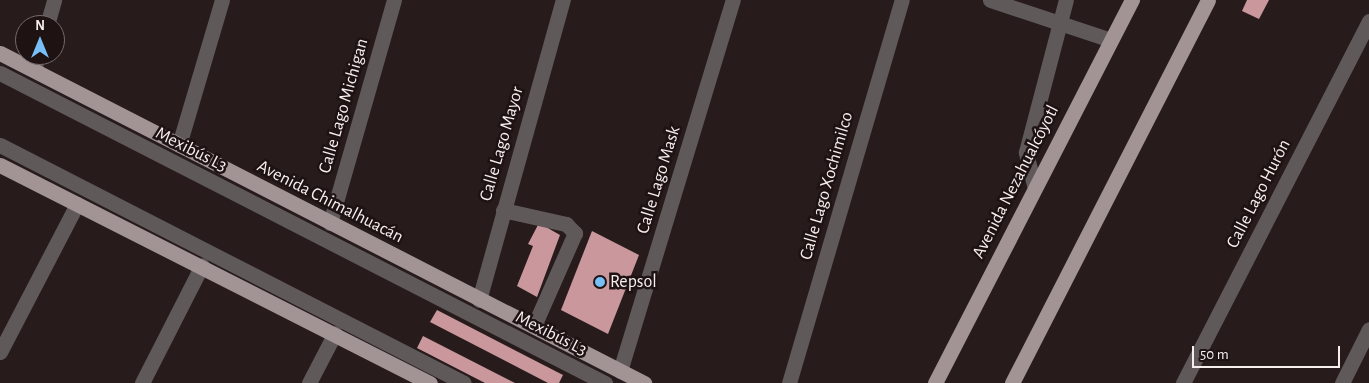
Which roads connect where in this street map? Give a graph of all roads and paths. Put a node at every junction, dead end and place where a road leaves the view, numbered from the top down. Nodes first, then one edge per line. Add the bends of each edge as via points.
1 (54, 0) edge
2 (222, 0) edge
3 (394, 0) edge
4 (563, 0) edge
5 (733, 0) edge
6 (902, 0) edge
7 (990, 0) edge
8 (1066, 0) edge
9 (1132, 0) edge
10 (1208, 0) edge
11 (50, 15) edge
12 (1369, 21) edge
13 (1060, 22) junction
14 (1112, 40) junction
15 (0, 53) edge
16 (35, 65) edge
17 (34, 70) junction
18 (0, 73) edge
19 (178, 145) junction
20 (0, 146) edge
21 (0, 165) edge
22 (1034, 185) junction
23 (77, 204) junction
24 (503, 210) junction
25 (330, 223) junction
26 (202, 265) junction
27 (480, 300) junction
28 (534, 326) junction
29 (1369, 329) edge
30 (335, 332) junction
31 (0, 352) edge
32 (620, 371) junction
33 (142, 383) edge
34 (310, 383) edge
35 (430, 383) edge
36 (464, 383) edge
37 (605, 383) edge
38 (644, 383) edge
39 (789, 383) edge
40 (935, 383) edge
41 (1012, 383) edge
42 (1183, 383) edge
43 (1342, 383) edge

1 - 11 street
2 - 19 street
3 - 25 street, Calle Lago Michigan
4 - 24 street, Calle Lago Mayor
5 - 32 street, Calle Lago Mask
6 - 39 street, Calle Lago Xochimilco
7 - 13 street
8 - 13 street
9 - 14 main road, Avenida Nezahualcóyotl
10 - 41 main road
12 - 42 street, Calle Lago Hurón
13 - 14 street
13 - 22 street via 1026,152
14 - 22 main road, Avenida Nezahualcóyotl
15 - 17 main road, Avenida Chimalhuacán
16 - 17 street
17 - 19 main road, Avenida Chimalhuacán
18 - 37 street, Mexibús L3
19 - 25 main road, Avenida Chimalhuacán
20 - 36 street
21 - 23 main road
22 - 40 main road, Avenida Nezahualcóyotl
23 - 26 main road
23 - 31 street
24 - 27 street, Calle Lago Mayor
24 - 28 street via 566,224 575,233
25 - 27 main road, Avenida Chimalhuacán
26 - 30 main road
26 - 33 street
27 - 28 main road, Avenida Chimalhuacán
28 - 32 main road, Avenida Chimalhuacán
29 - 43 street
30 - 34 street
30 - 35 main road
32 - 38 main road, Avenida Chimalhuacán

